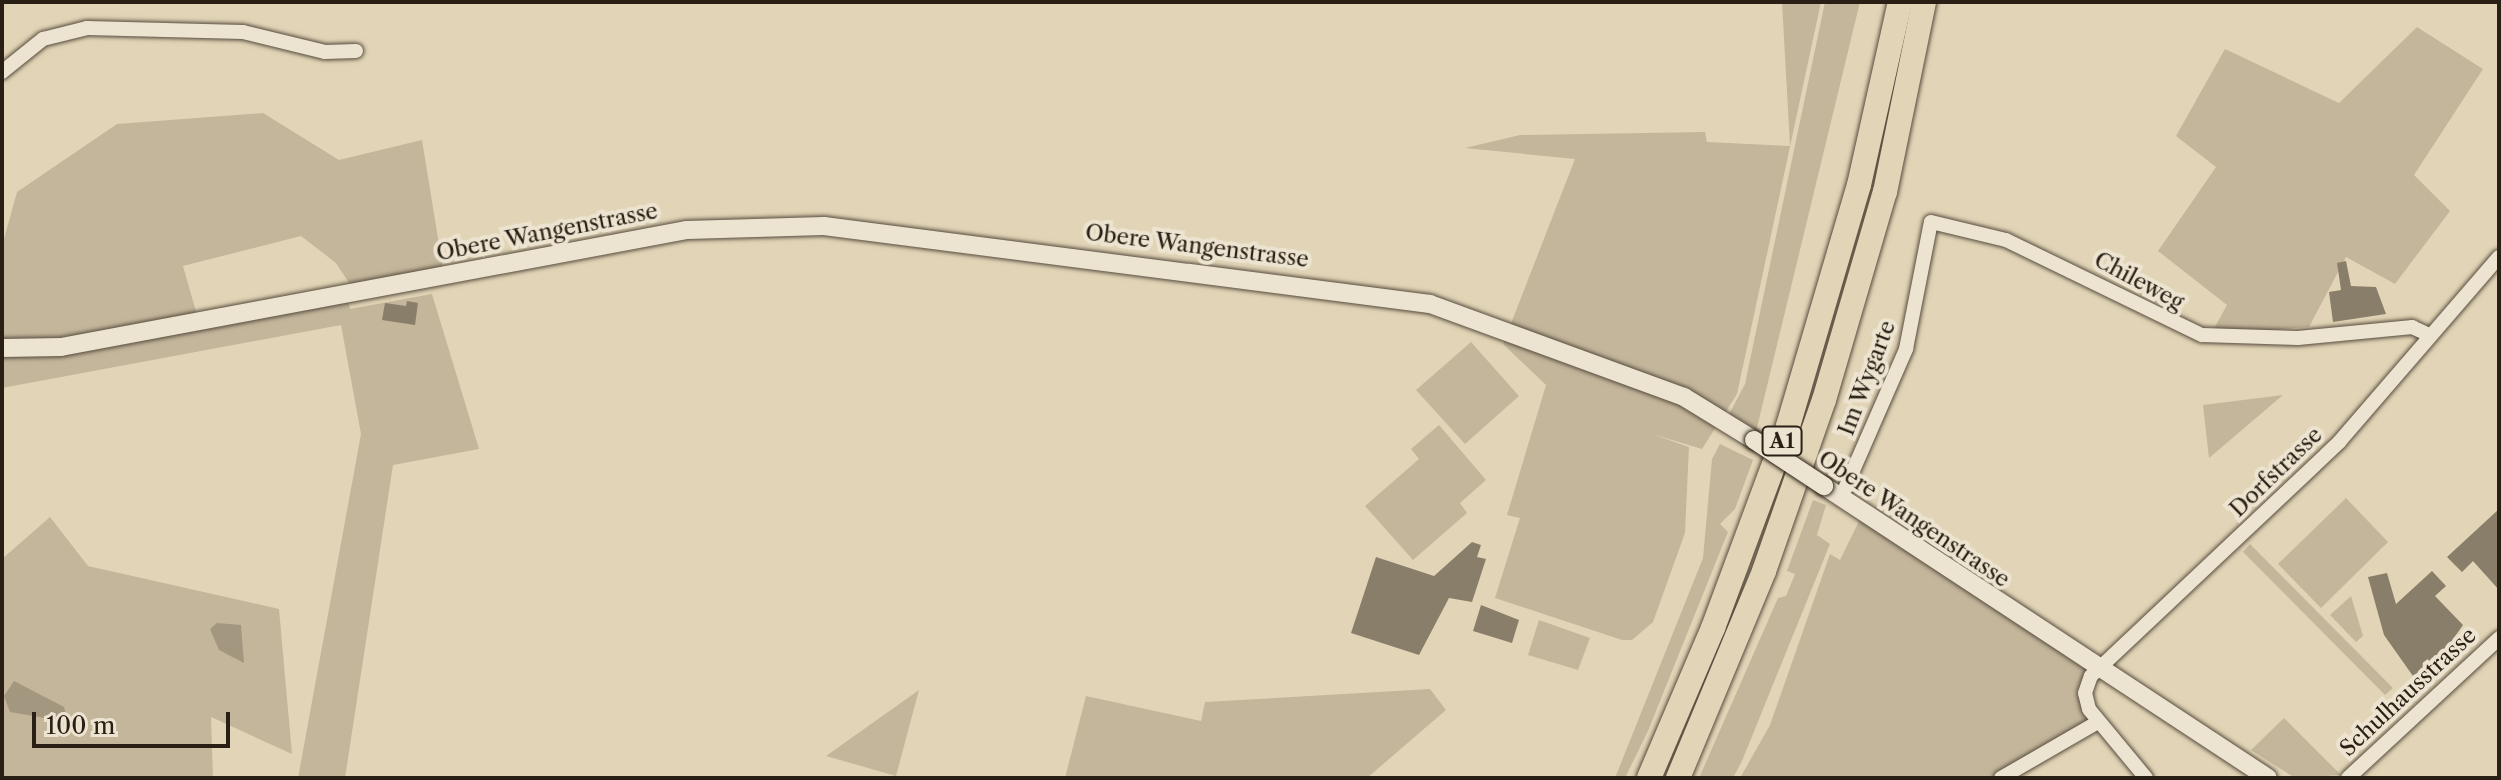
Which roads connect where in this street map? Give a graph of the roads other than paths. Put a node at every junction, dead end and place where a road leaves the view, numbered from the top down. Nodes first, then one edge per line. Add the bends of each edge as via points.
1 (1900, 2) edge
2 (1924, 2) edge
3 (1932, 2) edge
4 (356, 51) dead end
5 (1918, 51) junction
6 (2, 72) edge
7 (1931, 222) joint
8 (2499, 257) edge
9 (2429, 335) junction
10 (2, 348) edge
11 (1841, 498) junction
12 (2499, 638) edge
13 (2099, 669) junction
14 (2098, 722) junction
15 (1649, 778) edge
16 (1678, 778) edge
17 (2001, 778) edge
18 (2146, 778) edge
19 (2268, 778) edge
20 (2348, 778) edge

1 - 15 highway, A1 via 1859,185 1788,426 1718,617
2 - 5 highway, A1
3 - 5 highway
4 - 6 street via 325,52 243,32 87,28 43,39
5 - 16 highway, A1 via 1866,261 1813,435
7 - 9 street, Chileweg via 2006,240 2202,335 2298,338 2412,327
7 - 11 street, Im Wygarte via 1906,349
8 - 9 street, Dorfstrasse
9 - 13 street, Dorfstrasse via 2340,441
10 - 11 street, Obere Wangenstrasse, bridge via 61,347 687,230 824,226 1430,304 1684,397
11 - 13 street, Obere Wangenstrasse
12 - 20 street, Schulhausstrasse
13 - 14 street via 2085,693
13 - 19 street, Obere Wangenstrasse
14 - 17 street
14 - 18 street

